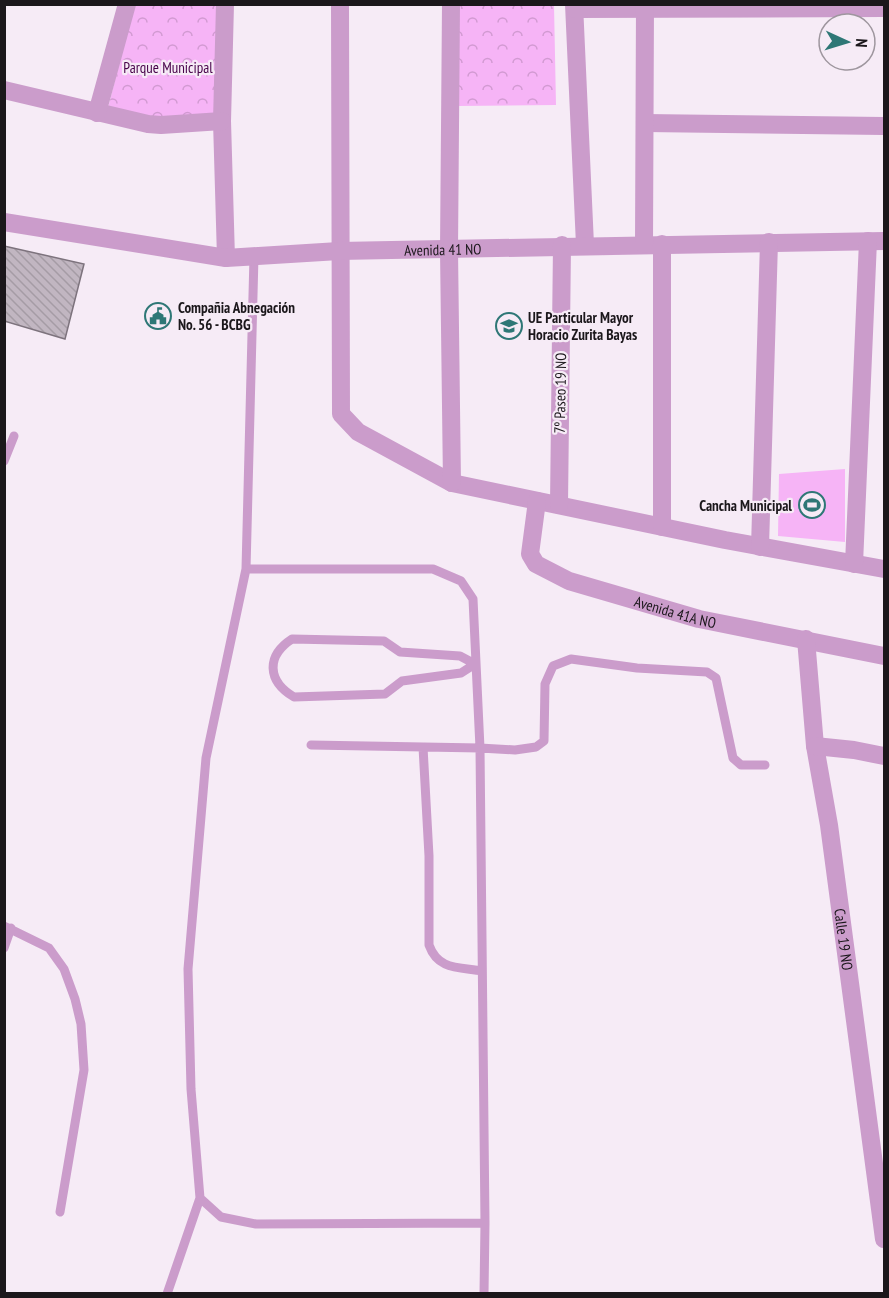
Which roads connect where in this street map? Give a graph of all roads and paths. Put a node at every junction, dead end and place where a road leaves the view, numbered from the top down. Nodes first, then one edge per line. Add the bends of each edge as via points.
1 (127, 4) edge
2 (225, 4) edge
3 (340, 4) edge
4 (451, 4) edge
5 (574, 7) edge
6 (645, 7) edge
7 (885, 8) edge
8 (4, 90) edge
9 (98, 113) junction
10 (222, 121) junction
11 (645, 123) junction
12 (885, 126) edge
13 (4, 222) edge
14 (876, 241) edge
15 (769, 242) junction
16 (653, 244) junction
17 (562, 245) junction
18 (585, 245) junction
19 (449, 250) junction
20 (339, 251) junction
21 (254, 256) junction
22 (226, 258) junction
23 (14, 436) dead end
24 (4, 461) edge
25 (452, 483) junction
26 (537, 501) junction
27 (559, 505) junction
28 (662, 527) junction
29 (760, 546) junction
30 (854, 564) junction
31 (246, 569) junction
32 (885, 569) edge
33 (806, 639) junction
34 (885, 656) edge
35 (475, 664) junction
36 (311, 745) dead end
37 (815, 746) junction
38 (423, 747) junction
39 (480, 748) junction
40 (885, 756) edge
41 (765, 765) dead end
42 (8, 927) edge
43 (4, 948) edge
44 (482, 971) junction
45 (200, 1198) junction
46 (60, 1212) dead end
47 (485, 1223) junction
48 (885, 1239) edge
49 (167, 1293) edge
50 (484, 1293) edge

1 - 9 street
2 - 10 street
3 - 20 street
4 - 19 street
5 - 6 street
5 - 18 street
6 - 7 street
6 - 11 street
8 - 9 street
9 - 10 street via 161,125
10 - 22 street
11 - 12 street
11 - 16 street
13 - 22 street, Avenida 41 NO
14 - 15 street, Avenida 41 NO
14 - 30 street
15 - 16 street, Avenida 41 NO
15 - 29 street
16 - 18 street, Avenida 41 NO
16 - 28 street
17 - 18 street, Avenida 41 NO
17 - 19 street, Avenida 41 NO
17 - 27 street, 7º Paseo 19 NO
19 - 20 street, Avenida 41 NO
19 - 25 street
20 - 21 street, Avenida 41 NO
20 - 25 street via 340,414 358,432
21 - 22 street, Avenida 41 NO
21 - 31 lane
23 - 24 lane
25 - 26 street
26 - 27 street
26 - 33 street, Avenida 41A NO via 530,554 537,564 569,581 699,619
27 - 28 street
28 - 29 street
29 - 30 street
30 - 32 street
31 - 35 lane via 433,569 461,581 473,599
31 - 45 lane via 206,758 188,969 191,1089
33 - 34 street, Avenida 41A NO
33 - 37 street, Calle 19 NO
35 - 35 lane via 460,656 400,652 384,640 292,639 275,656 273,669 275,681 294,697 385,694 402,681 461,673
35 - 39 lane
36 - 38 lane
37 - 40 street
37 - 48 street, Calle 19 NO
38 - 39 lane
38 - 44 lane via 429,945 433,957 442,964
39 - 41 lane via 515,750 536,747 544,741 545,684 553,666 571,659 707,672 716,678 733,758 741,765
39 - 44 lane
42 - 43 lane
42 - 46 lane via 50,948 64,969 81,1024 84,1070
44 - 47 lane
45 - 47 lane via 221,1217 256,1224
45 - 49 lane
47 - 50 lane

